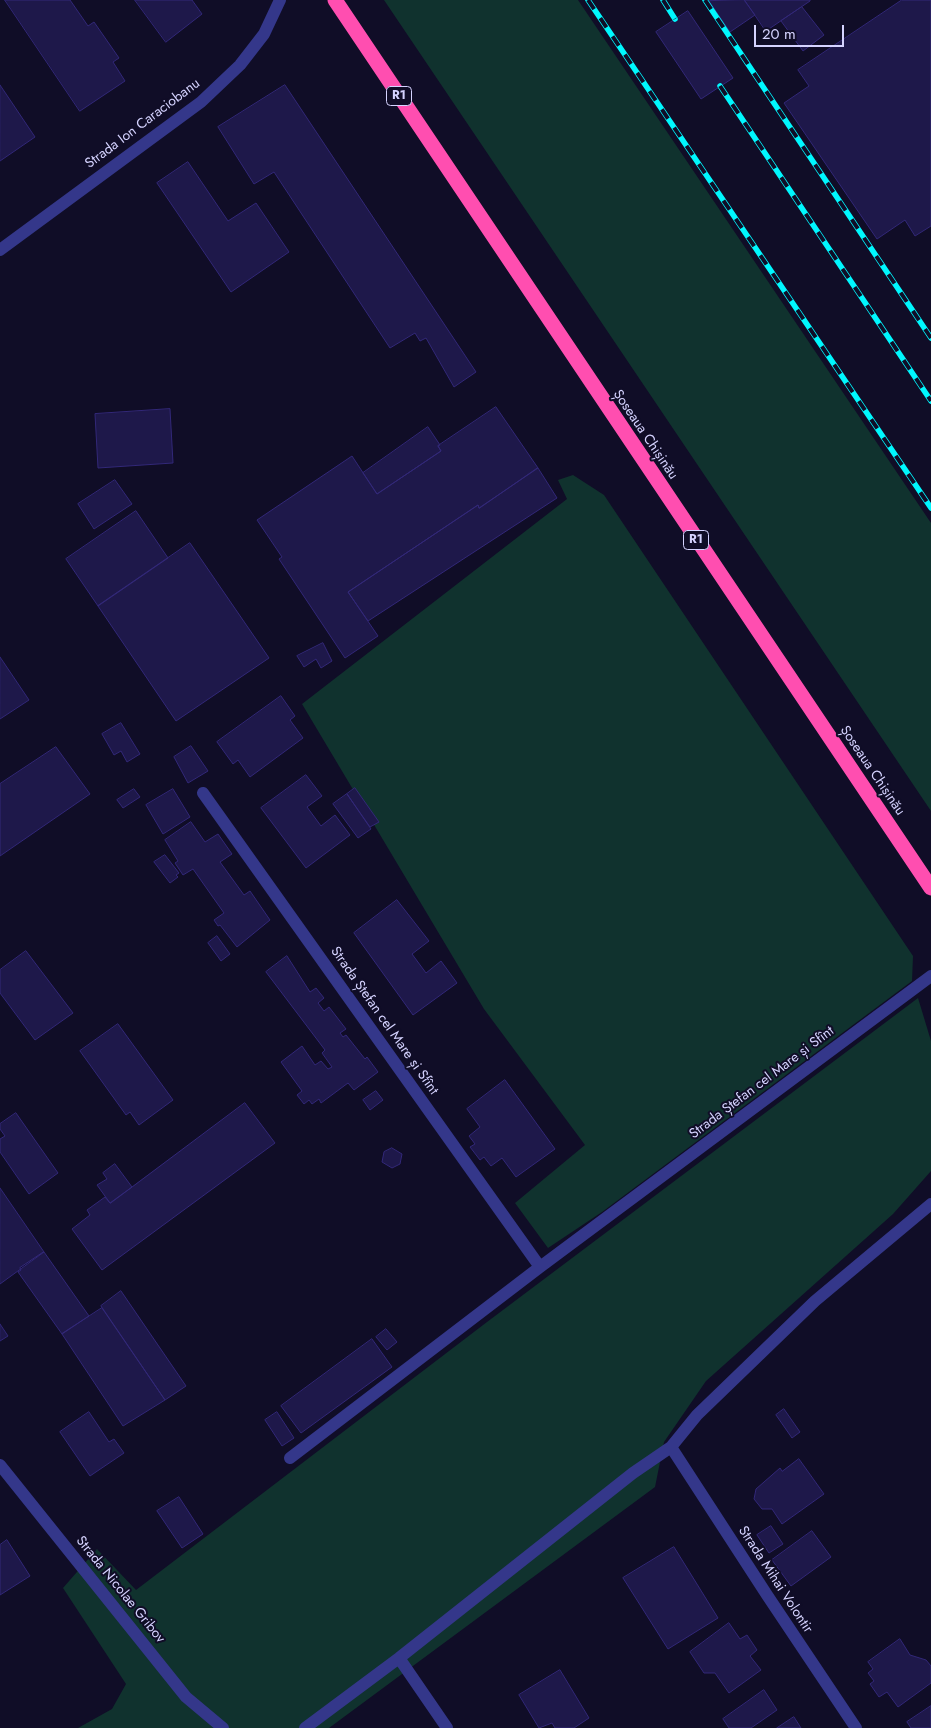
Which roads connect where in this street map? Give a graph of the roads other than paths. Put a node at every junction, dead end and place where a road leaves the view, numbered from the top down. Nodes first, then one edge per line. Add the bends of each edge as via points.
1 (280, 0) edge
2 (335, 0) edge
3 (0, 250) edge
4 (203, 793) dead end
5 (931, 888) edge
6 (931, 978) edge
7 (931, 1204) edge
8 (540, 1267) junction
9 (672, 1447) junction
10 (290, 1458) dead end
11 (0, 1465) edge
12 (399, 1658) junction
13 (224, 1728) edge
14 (305, 1728) edge
15 (447, 1728) edge
16 (856, 1728) edge

1 - 3 street, Strada Ion Caraciobanu via 264,34 240,65 201,102
2 - 5 highway, Șoseaua Chișinău / R1
4 - 8 street, Strada Ștefan cel Mare și Sfînt
6 - 8 street, Strada Ștefan cel Mare și Sfînt
7 - 9 street via 815,1301 696,1414
8 - 10 street, Strada Ștefan cel Mare și Sfînt
9 - 12 street via 633,1473
9 - 16 street, Strada Mihai Volontir
11 - 13 street, Strada Nicolae Gribov via 186,1697
12 - 14 street
12 - 15 street

